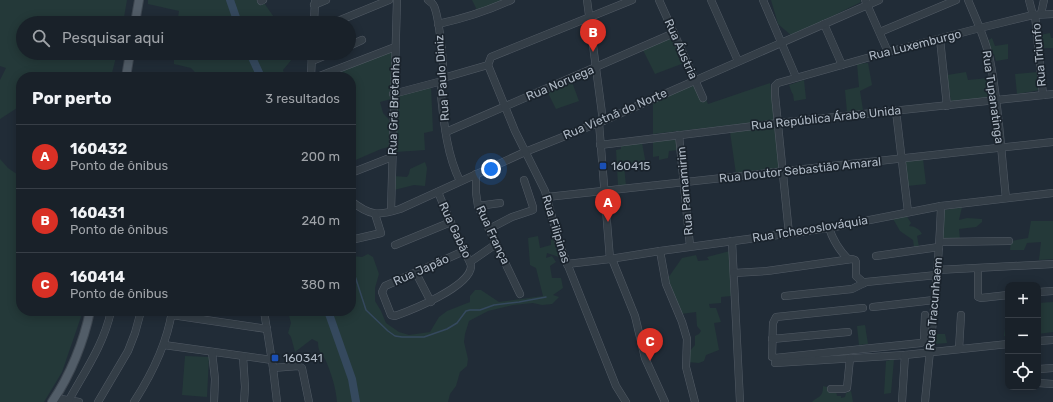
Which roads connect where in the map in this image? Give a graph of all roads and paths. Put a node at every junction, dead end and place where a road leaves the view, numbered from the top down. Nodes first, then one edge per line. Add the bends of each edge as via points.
1 (139, 0) edge
2 (326, 0) edge
3 (389, 0) edge
4 (397, 0) edge
5 (428, 0) edge
6 (511, 0) edge
7 (587, 0) edge
8 (632, 0) edge
9 (659, 0) edge
10 (711, 0) edge
11 (763, 0) edge
12 (879, 0) edge
13 (956, 0) edge
14 (968, 0) edge
15 (1029, 0) edge
16 (1044, 0) edge
17 (315, 2) edge
18 (866, 3) edge
19 (1036, 14) junction
20 (1053, 14) edge
21 (136, 16) edge
22 (314, 16) edge
23 (351, 16) edge
24 (589, 17) junction
25 (438, 24) junction
26 (824, 24) junction
27 (980, 28) junction
28 (880, 32) junction
29 (674, 33) junction
30 (362, 40) dead end
31 (940, 40) junction
32 (356, 43) edge
33 (782, 44) junction
34 (395, 47) junction
35 (888, 52) junction
36 (129, 60) edge
37 (312, 61) edge
38 (738, 61) junction
39 (488, 65) junction
40 (842, 65) junction
41 (596, 68) junction
42 (127, 72) edge
43 (311, 72) edge
44 (330, 72) edge
45 (796, 77) junction
46 (443, 80) junction
47 (696, 80) junction
48 (393, 94) junction
49 (1053, 94) edge
50 (1043, 95) junction
51 (703, 98) dead end
52 (996, 100) junction
53 (504, 106) junction
54 (946, 106) junction
55 (896, 111) junction
56 (601, 122) junction
57 (778, 123) junction
58 (446, 132) junction
59 (680, 135) junction
60 (1053, 142) edge
61 (600, 146) junction
62 (1000, 148) junction
63 (525, 152) junction
64 (392, 157) junction
65 (902, 159) junction
66 (356, 171) edge
67 (783, 171) junction
68 (476, 174) junction
69 (524, 180) dead end
70 (460, 181) junction
71 (684, 182) junction
72 (542, 183) junction
73 (528, 189) junction
74 (604, 191) junction
75 (438, 192) junction
76 (1053, 193) edge
77 (547, 196) junction
78 (1006, 198) junction
79 (500, 203) dead end
80 (356, 205) edge
81 (478, 206) junction
82 (941, 206) junction
83 (391, 211) junction
84 (908, 212) junction
85 (375, 214) junction
86 (451, 222) junction
87 (829, 228) junction
88 (489, 229) junction
89 (789, 234) junction
90 (356, 239) edge
91 (732, 241) junction
92 (1009, 241) dead end
93 (496, 244) junction
94 (396, 245) dead end
95 (940, 245) junction
96 (690, 246) junction
97 (464, 251) junction
98 (660, 251) junction
99 (876, 256) dead end
100 (611, 259) junction
101 (848, 259) junction
102 (470, 262) junction
103 (567, 264) junction
104 (1053, 264) edge
105 (978, 269) junction
106 (416, 273) junction
107 (734, 273) junction
108 (937, 273) junction
109 (864, 283) junction
110 (1053, 291) edge
111 (382, 292) joint
112 (1041, 292) edge
113 (520, 294) dead end
114 (785, 296) dead end
115 (1005, 296) edge
116 (934, 300) junction
117 (430, 302) junction
118 (873, 307) dead end
119 (863, 308) dead end
120 (925, 315) dead end
121 (961, 315) dead end
122 (89, 316) edge
123 (110, 316) edge
124 (140, 316) edge
125 (171, 316) edge
126 (190, 316) edge
127 (265, 316) edge
128 (266, 329) junction
129 (924, 331) junction
130 (932, 331) junction
131 (848, 332) dead end
132 (772, 340) junction
133 (1053, 340) edge
134 (1041, 341) edge
135 (164, 345) junction
136 (1005, 345) edge
137 (959, 349) junction
138 (212, 352) junction
139 (931, 352) junction
140 (905, 355) junction
141 (244, 357) junction
142 (850, 358) junction
143 (272, 360) junction
144 (775, 363) dead end
145 (273, 368) junction
146 (1053, 368) edge
147 (1041, 369) edge
148 (1041, 383) edge
149 (1053, 384) edge
150 (831, 388) dead end
151 (53, 400) edge
152 (69, 400) junction
153 (79, 402) edge
154 (98, 402) edge
155 (134, 402) edge
156 (214, 402) edge
157 (244, 402) edge
158 (277, 402) edge
159 (309, 402) edge
160 (626, 402) edge
161 (665, 402) edge
162 (695, 402) edge
163 (740, 402) edge
164 (902, 402) edge
165 (925, 402) edge

1 - 21 main road
2 - 17 street
3 - 23 street
4 - 34 street, Rua Grã Bretanha
5 - 25 street, Rua Paulo Diniz via 434,6
6 - 25 street via 483,13
7 - 24 street
8 - 24 street
9 - 29 street, Rua Áustria
10 - 38 street
11 - 33 street
12 - 18 street, Rua Vietnã do Norte
13 - 28 street
14 - 27 street, Rua Tupanatinga
15 - 19 street
16 - 19 street, Rua Triunfo
17 - 22 street
18 - 26 street, Rua Vietnã do Norte
18 - 28 street
19 - 20 street, Rua Luxemburgo
19 - 27 street, Rua Luxemburgo
19 - 50 street, Rua Triunfo
24 - 39 street via 491,57
24 - 41 street
25 - 46 street, Rua Paulo Diniz
26 - 33 street, Rua Vietnã do Norte
26 - 40 street
27 - 31 street, Rua Luxemburgo
27 - 52 street, Rua Tupanatinga via 990,60
28 - 35 street
29 - 41 street, Rua Noruega
29 - 47 street, Rua Áustria
30 - 32 street
31 - 35 street, Rua Luxemburgo
31 - 54 street
33 - 38 street, Rua Vietnã do Norte
33 - 45 street
34 - 44 street
34 - 48 street, Rua Grã Bretanha
35 - 40 street, Rua Luxemburgo
36 - 42 main road
37 - 43 street
38 - 47 street, Rua Vietnã do Norte
39 - 46 street
39 - 53 street, Rua Filipinas
40 - 45 street, Rua Luxemburgo
41 - 53 street, Rua Noruega
41 - 56 street
45 - 57 street, Rua Luxemburgo via 778,83 774,89
46 - 48 street
46 - 58 street, Rua Paulo Diniz via 441,95
47 - 51 street, Rua Áustria
47 - 56 street, Rua Vietnã do Norte
48 - 64 street, Rua Grã Bretanha
49 - 50 street, Rua República Árabe Unida
50 - 52 street, Rua República Árabe Unida
52 - 54 street, Rua República Árabe Unida
52 - 62 street, Rua Tupanatinga
53 - 58 street, Rua Noruega
53 - 63 street, Rua Filipinas
54 - 55 street, Rua República Árabe Unida
55 - 57 street, Rua República Árabe Unida
55 - 65 street
56 - 61 street
56 - 63 street, Rua Vietnã do Norte
57 - 59 street, Rua República Árabe Unida
57 - 67 street
58 - 70 street, Rua Paulo Diniz via 454,168
59 - 61 street, Rua República Árabe Unida
59 - 71 street, Rua Parnamirim
60 - 62 street, Rua Doutor Sebastião Amaral
61 - 74 street
62 - 65 street, Rua Doutor Sebastião Amaral
62 - 78 street, Rua Tupanatinga
63 - 68 street, Rua Vietnã do Norte
63 - 72 street, Rua Filipinas
64 - 66 street
64 - 83 street, Rua Grã Bretanha
65 - 67 street, Rua Doutor Sebastião Amaral
65 - 84 street
67 - 71 street, Rua Doutor Sebastião Amaral
67 - 89 street
68 - 70 street, Rua Vietnã do Norte
68 - 81 street, Rua França
69 - 73 street
70 - 75 street, Rua Vietnã do Norte
71 - 74 street, Rua Doutor Sebastião Amaral
71 - 96 street, Rua Parnamirim
72 - 73 street
72 - 77 street, Rua Filipinas
73 - 88 street via 533,210
74 - 77 street, Rua Doutor Sebastião Amaral
74 - 100 street
75 - 83 street, Rua Vietnã do Norte
75 - 86 street, Rua Gabão
76 - 78 street, Rua Tchecoslováquia
77 - 103 street, Rua Filipinas
78 - 82 street, Rua Tchecoslováquia
79 - 81 street
80 - 85 street
81 - 88 street, Rua França
82 - 84 street, Rua Tchecoslováquia
82 - 95 street, Rua Tracunhaem
83 - 85 street, Rua Vietnã do Norte
84 - 87 street, Rua Tchecoslováquia
85 - 90 street via 381,233
86 - 94 street
86 - 97 street, Rua Gabão
87 - 89 street, Rua Tchecoslováquia
87 - 101 street via 836,244
88 - 93 street, Rua França
89 - 91 street, Rua Tchecoslováquia
91 - 96 street, Rua Tchecoslováquia
91 - 107 street
92 - 95 street
93 - 102 street
93 - 113 street, Rua França
95 - 99 street
95 - 108 street, Rua Tracunhaem
96 - 98 street, Rua Tchecoslováquia
97 - 102 street, Rua Gabão
97 - 106 street, Rua Japão
98 - 100 street, Rua Tchecoslováquia
98 - 162 street via 666,284 687,339 686,367
100 - 103 street, Rua Tchecoslováquia
100 - 161 street via 635,316 646,358
101 - 107 street via 767,271
101 - 109 street via 856,261 856,276
102 - 117 street, Rua Gabão via 471,269 466,276
103 - 160 street, Rua Filipinas via 616,386
104 - 105 street
105 - 108 street
105 - 115 street via 978,297
106 - 111 street, Rua Japão via 386,286
106 - 117 street
107 - 163 street
108 - 109 street
108 - 116 street, Rua Tracunhaem
109 - 114 street via 852,289
110 - 112 street
111 - 117 street, Rua Gabão via 393,316
116 - 118 street
116 - 130 street, Rua Tracunhaem
119 - 132 street via 777,316 773,320
120 - 129 street
121 - 137 street
122 - 151 main road via 83,338
123 - 152 street via 96,354
124 - 154 street via 128,351
125 - 135 street
126 - 128 street
127 - 128 street
128 - 143 street
129 - 130 street
129 - 132 street via 924,341 921,343 775,358 771,355
130 - 139 street, Rua Tracunhaem
131 - 132 street
133 - 134 street
135 - 138 street
135 - 155 street via 150,376
136 - 137 street via 984,350
137 - 139 street
138 - 141 street
138 - 156 street
139 - 140 street
139 - 165 street, Rua Tracunhaem
140 - 142 street
140 - 164 street
141 - 143 street
141 - 157 street
142 - 144 street
142 - 150 street via 847,388
143 - 145 street
145 - 158 street
145 - 159 street via 302,368
146 - 147 street
148 - 149 street
151 - 152 street
152 - 153 street

